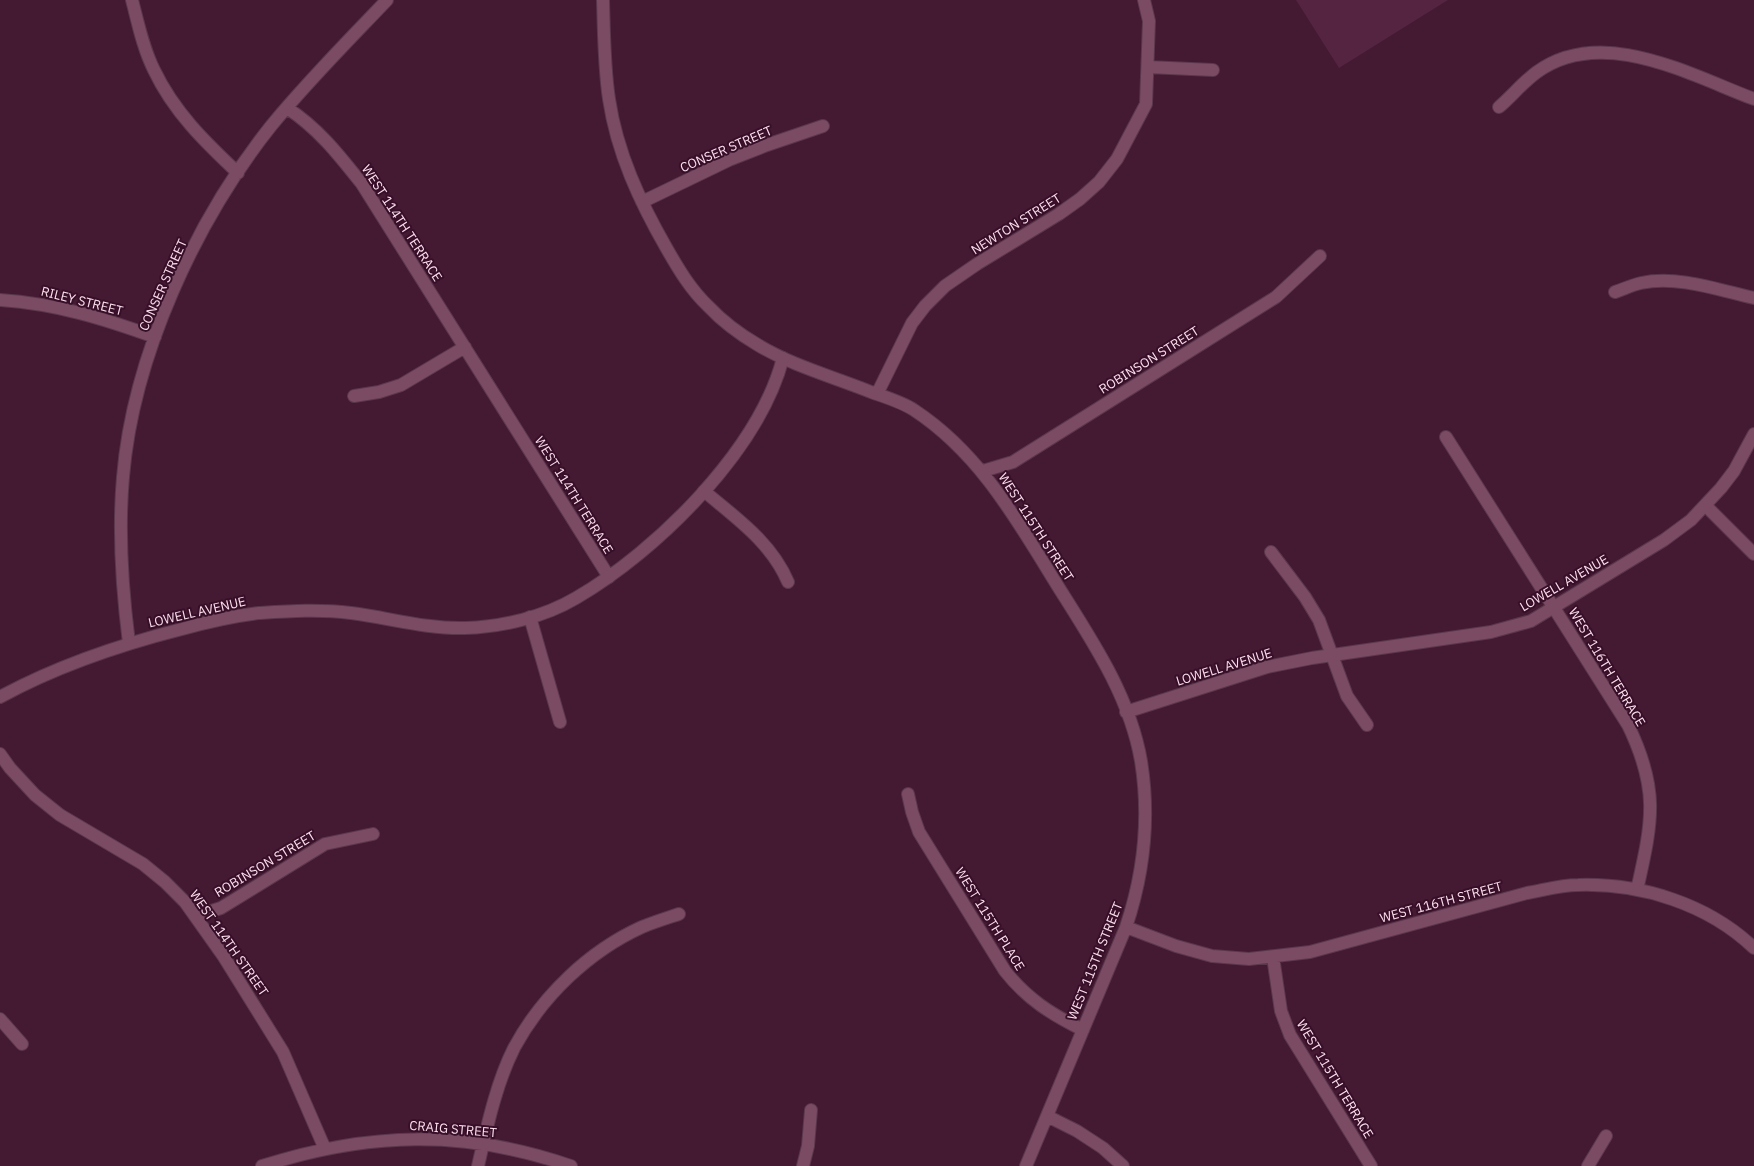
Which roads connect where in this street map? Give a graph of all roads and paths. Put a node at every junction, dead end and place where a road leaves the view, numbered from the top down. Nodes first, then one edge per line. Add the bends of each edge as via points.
1 (132, 0) edge
2 (387, 0) edge
3 (603, 0) edge
4 (1144, 0) edge
5 (1148, 67) junction
6 (1213, 70) dead end
7 (1754, 99) edge
8 (1499, 107) dead end
9 (287, 108) junction
10 (823, 126) dead end
11 (238, 173) junction
12 (642, 202) junction
13 (1320, 256) dead end
14 (1615, 292) dead end
15 (1754, 298) edge
16 (0, 300) edge
17 (155, 337) junction
18 (465, 347) junction
19 (783, 358) junction
20 (877, 394) junction
21 (354, 396) dead end
22 (1754, 434) edge
23 (1446, 437) dead end
24 (982, 470) junction
25 (704, 491) junction
26 (1706, 506) junction
27 (1271, 552) dead end
28 (1754, 554) edge
29 (609, 577) junction
30 (788, 582) dead end
31 (1554, 608) junction
32 (530, 617) junction
33 (130, 644) junction
34 (1332, 656) junction
35 (0, 697) edge
36 (1126, 712) junction
37 (560, 722) dead end
38 (1367, 725) dead end
39 (0, 754) edge
40 (908, 794) dead end
41 (373, 834) dead end
42 (1638, 890) junction
43 (679, 914) dead end
44 (196, 916) junction
45 (1126, 927) junction
46 (1754, 948) edge
47 (1273, 957) junction
48 (0, 1019) edge
49 (1083, 1030) junction
50 (22, 1044) dead end
51 (811, 1110) dead end
52 (1047, 1116) junction
53 (1606, 1136) dead end
54 (483, 1145) junction
55 (325, 1149) junction
56 (262, 1166) edge
57 (478, 1166) edge
58 (571, 1166) edge
59 (803, 1166) edge
60 (1026, 1166) edge
61 (1123, 1166) edge
62 (1371, 1166) edge
63 (1588, 1166) edge

1 - 11 street via 144,46 169,98 192,128
2 - 9 street, CONSER STREET
3 - 12 street, WEST 115TH STREET via 609,102 630,176
4 - 5 street via 1149,21
5 - 6 street
5 - 20 street, NEWTON STREET via 1146,104 1117,159 1099,182 1060,214 945,286 912,324
7 - 8 street via 1650,59 1609,52 1578,54 1557,61 1537,72
9 - 11 street, CONSER STREET
9 - 18 street, WEST 114TH TERRACE via 306,120 328,141 362,184
10 - 12 street, CONSER STREET via 735,158
11 - 17 street, CONSER STREET via 191,254
12 - 19 street, WEST 115TH STREET via 680,271 708,307 757,345
13 - 24 street, ROBINSON STREET via 1276,297 1238,322 1014,462
14 - 15 street via 1641,283 1659,281 1680,282
16 - 17 street, RILEY STREET via 66,308
17 - 33 street, CONSER STREET via 131,426 123,476 121,572
18 - 21 street via 401,385
18 - 29 street, WEST 114TH TERRACE
19 - 20 street, WEST 115TH STREET
19 - 25 street, LOWELL AVENUE via 777,381 761,410
20 - 24 street, WEST 115TH STREET via 912,408 947,435
22 - 26 street, LOWELL AVENUE via 1734,471
23 - 31 street, WEST 116TH TERRACE
24 - 36 street, WEST 115TH STREET via 1006,501 1100,654
25 - 29 street, LOWELL AVENUE via 658,539
25 - 30 street via 771,551
26 - 28 street
26 - 31 street, LOWELL AVENUE via 1664,540
27 - 34 street via 1319,620
29 - 32 street, LOWELL AVENUE via 575,599
31 - 34 street, LOWELL AVENUE via 1531,621 1498,631
31 - 42 street, WEST 116TH TERRACE via 1628,725 1643,759 1650,787 1651,823
32 - 33 street, LOWELL AVENUE via 467,628 430,627 351,613 311,610 217,620
32 - 37 street
33 - 35 street, LOWELL AVENUE via 67,666
34 - 36 street, LOWELL AVENUE via 1267,667
34 - 38 street via 1347,696
36 - 45 street, WEST 115TH STREET via 1141,760 1145,799 1145,842 1140,880
39 - 44 street, WEST 114TH STREET via 34,795 60,815 143,864 166,882
40 - 49 street, WEST 115TH PLACE via 919,832 1005,971 1035,1003
41 - 44 street, ROBINSON STREET via 325,844 221,908
42 - 46 street, WEST 116TH STREET via 1698,909 1726,926
42 - 47 street, WEST 116TH STREET via 1614,886 1561,886 1310,952
43 - 54 street via 642,927 611,944 583,964 556,989 533,1017 514,1048 498,1087
44 - 55 street, WEST 114TH STREET via 283,1052
45 - 47 street, WEST 116TH STREET via 1176,946 1212,956 1249,959
45 - 49 street, WEST 115TH STREET
47 - 62 street, WEST 115TH TERRACE via 1281,1011 1290,1035
48 - 50 street
49 - 52 street, WEST 115TH STREET
51 - 59 street via 808,1146
52 - 60 street, WEST 115TH STREET
52 - 61 street via 1103,1148
53 - 63 street
54 - 55 street, CRAIG STREET via 421,1139 376,1140
54 - 57 street
54 - 58 street, CRAIG STREET via 540,1155
55 - 56 street, CRAIG STREET

